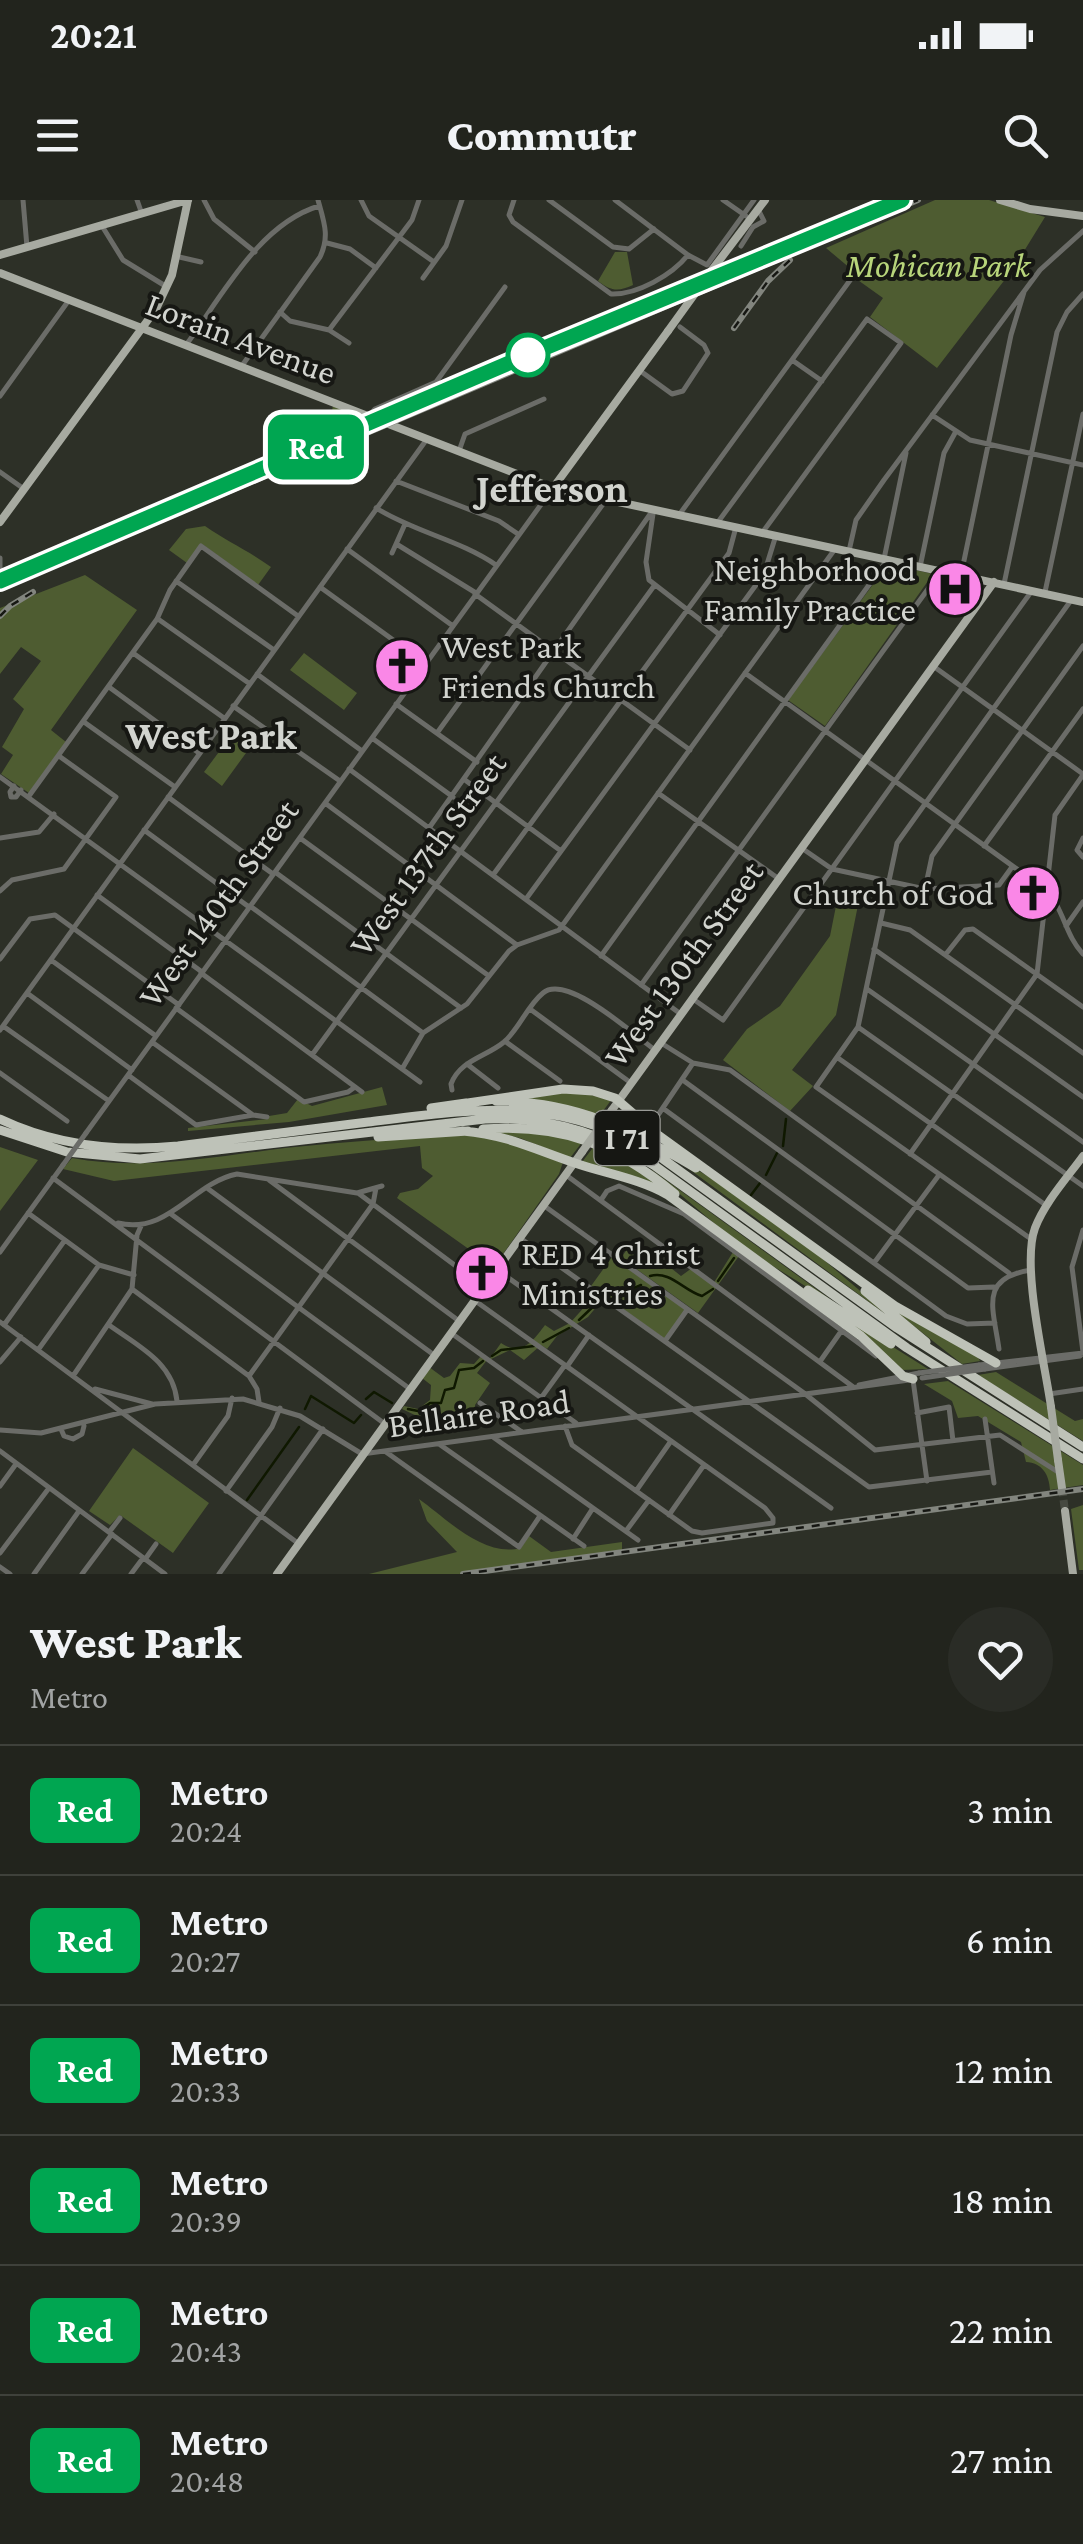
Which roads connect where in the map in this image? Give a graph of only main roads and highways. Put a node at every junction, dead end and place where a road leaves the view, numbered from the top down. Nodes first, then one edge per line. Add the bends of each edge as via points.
1 (188, 200) edge
2 (764, 200) edge
3 (1000, 200) edge
4 (170, 205) junction
5 (756, 205) edge
6 (1083, 216) edge
7 (184, 217) junction
8 (0, 255) edge
9 (0, 273) edge
10 (142, 330) junction
11 (553, 488) junction
12 (0, 522) edge
13 (994, 582) junction
14 (1080, 600) edge
15 (461, 1104) junction
16 (615, 1105) junction
17 (0, 1119) edge
18 (314, 1129) junction
19 (0, 1130) edge
20 (463, 1131) junction
21 (301, 1141) junction
22 (1083, 1156) edge
23 (570, 1170) junction
24 (733, 1190) junction
25 (734, 1242) junction
26 (809, 1245) junction
27 (763, 1263) junction
28 (996, 1363) road end
29 (910, 1376) road end
30 (996, 1399) junction
31 (1083, 1447) edge
32 (1083, 1459) edge
33 (1062, 1488) tunnel mouth
34 (1065, 1511) tunnel mouth
35 (277, 1574) edge
36 (1073, 1574) edge

1 - 4 main road
1 - 7 main road
2 - 5 main road, West 140th Street
3 - 6 main road
4 - 7 main road
4 - 8 main road
5 - 11 main road, West 140th Street, bridge
7 - 10 main road via 168,287
9 - 10 main road, Lorain Avenue
10 - 11 main road, Lorain Avenue
10 - 12 main road
11 - 13 main road, Lorain Avenue
13 - 14 main road, Lorain Avenue
13 - 16 main road, West 130th Street
15 - 16 highway via 563,1089 602,1093
15 - 18 highway
15 - 24 highway via 526,1102 590,1114
16 - 23 main road, West 130th Street, bridge
16 - 24 highway
17 - 18 highway, I 71 via 67,1142 128,1149
18 - 30 highway, I 71 via 498,1108 556,1113 607,1128 663,1159
19 - 21 highway, I 71 via 67,1152 122,1158
20 - 21 highway
20 - 23 highway via 514,1139 563,1158
20 - 25 highway via 537,1128 604,1147 647,1172
21 - 30 highway, I 71 via 500,1118 549,1122 602,1138 664,1172 884,1332
22 - 33 main road, bridge via 1031,1239
23 - 25 highway via 660,1190
23 - 35 main road, West 130th Street
24 - 26 highway
25 - 27 highway
26 - 28 highway via 982,1364
26 - 30 highway
27 - 29 highway
27 - 30 highway via 926,1366
30 - 31 highway, I 71
30 - 32 highway, I 71
34 - 36 main road

